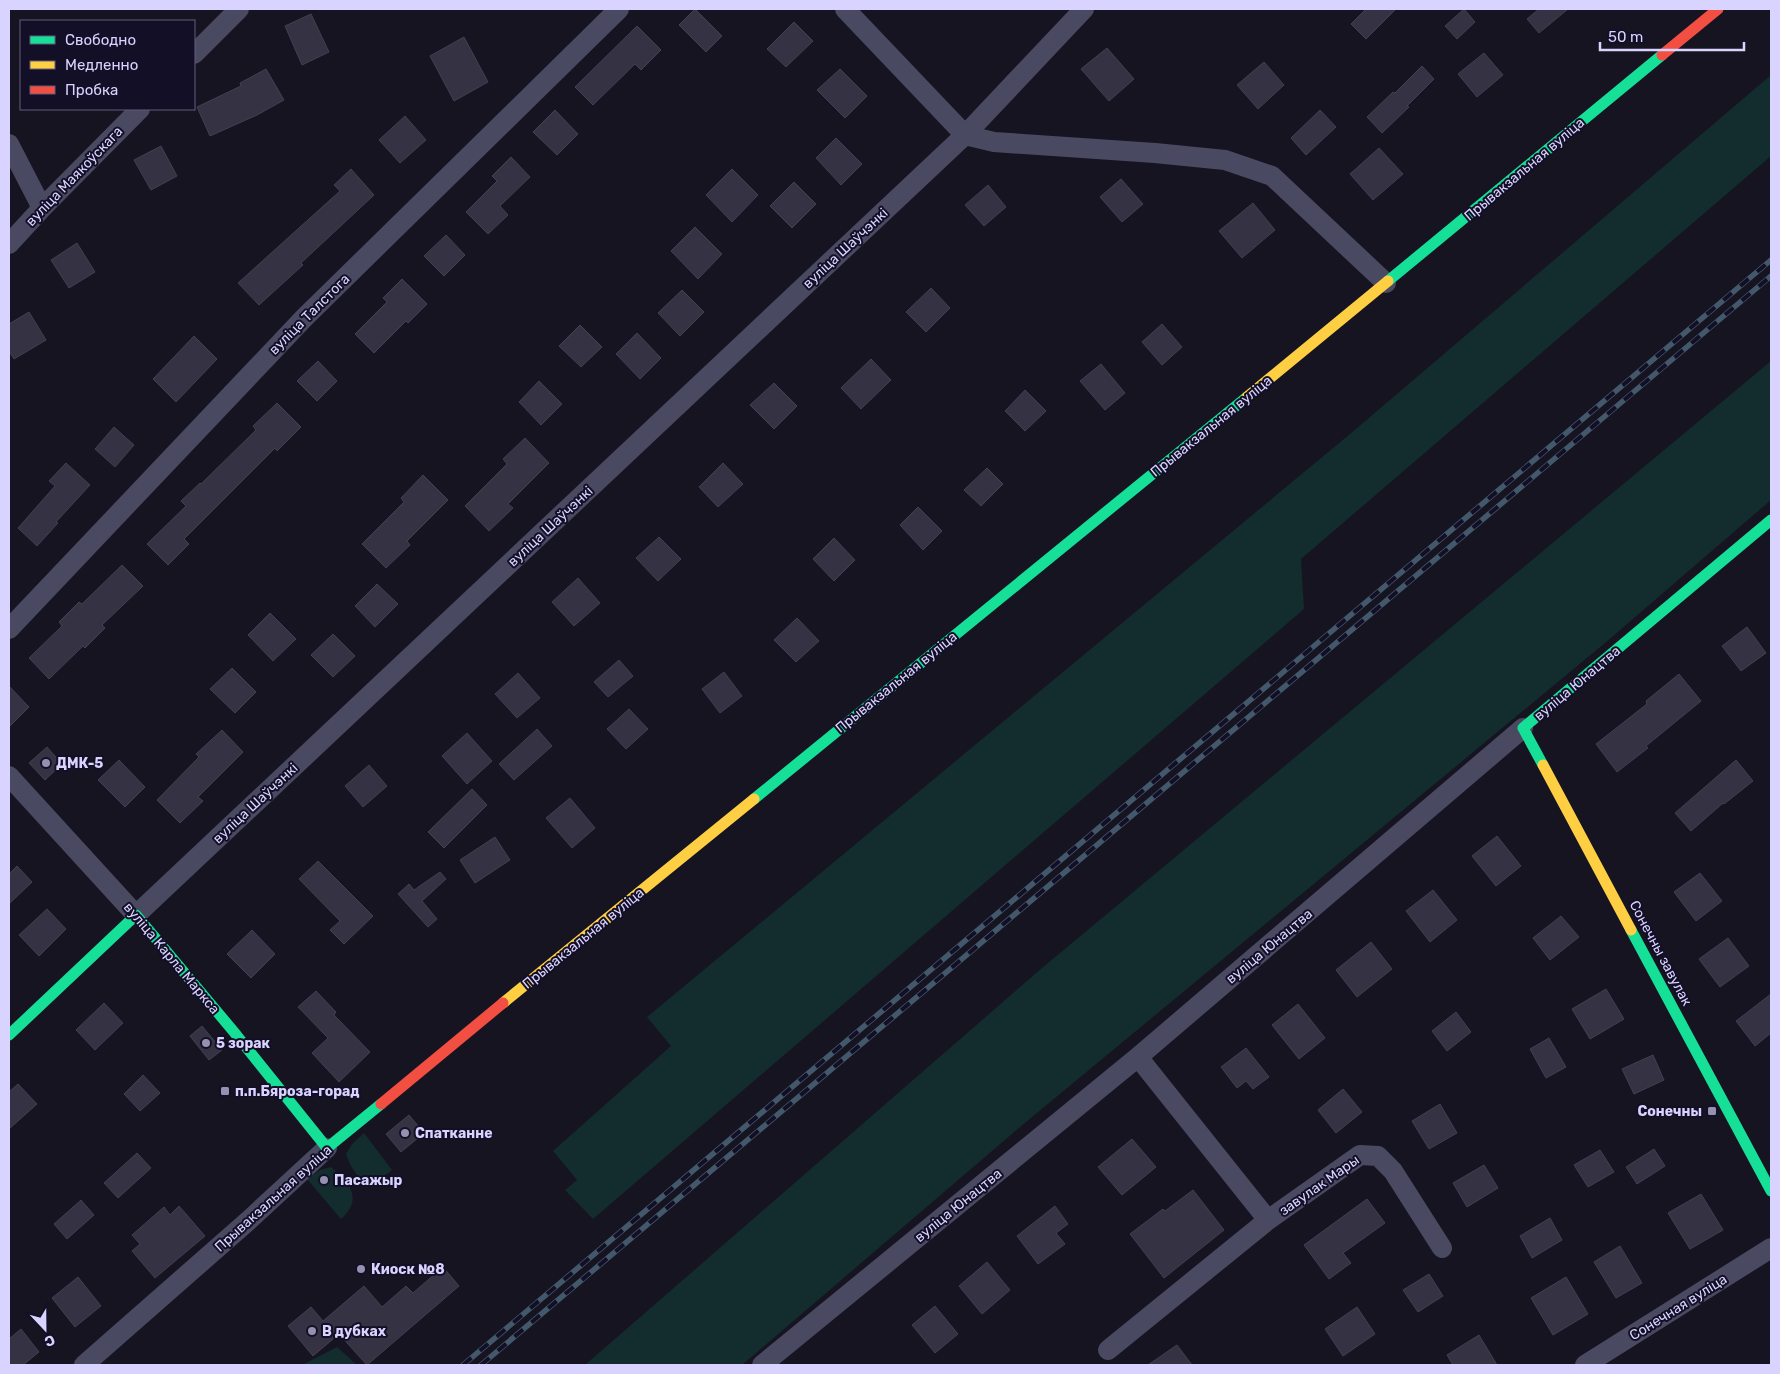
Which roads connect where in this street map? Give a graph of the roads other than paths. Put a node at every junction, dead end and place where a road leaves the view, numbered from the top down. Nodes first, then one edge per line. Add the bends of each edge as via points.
1 (239, 9) edge
2 (619, 9) edge
3 (845, 9) edge
4 (1084, 9) edge
5 (1718, 9) edge
6 (195, 53) edge
7 (139, 110) edge
8 (965, 135) junction
9 (9, 144) edge
10 (42, 208) junction
11 (9, 244) edge
12 (1386, 283) junction
13 (1771, 520) edge
14 (9, 629) edge
15 (1523, 728) junction
16 (9, 776) edge
17 (136, 915) junction
18 (9, 1035) edge
19 (1138, 1057) junction
20 (327, 1148) junction
21 (1771, 1191) edge
22 (1268, 1220) junction
23 (1442, 1248) dead end
24 (1771, 1248) edge
25 (1108, 1350) dead end
26 (84, 1365) edge
27 (762, 1365) edge
28 (1585, 1365) edge

1 - 6 street
2 - 14 street, вуліца Талстога via 304,318
3 - 8 street
4 - 8 street, вуліца Шаўчэнкі
5 - 12 street, Прывакзальная вуліца
7 - 10 street, вуліца Маякоўскага
8 - 12 street via 994,142 1225,160 1272,176
8 - 17 street, вуліца Шаўчэнкі
9 - 10 street
10 - 11 street, вуліца Маякоўскага
12 - 20 street, Прывакзальная вуліца
13 - 15 street, вуліца Юнацтва
15 - 19 street, вуліца Юнацтва
15 - 21 street, Сонечны завулак
16 - 17 street, вуліца Карла Маркса
17 - 18 street, вуліца Шаўчэнкі
17 - 20 street, вуліца Карла Маркса
19 - 22 street, завулак Мары
19 - 27 street, вуліца Юнацтва
20 - 26 street, Прывакзальная вуліца
22 - 23 street, завулак Мары via 1360,1155 1378,1156 1393,1171
22 - 25 street, завулак Мары
24 - 28 street, Сонечная вуліца

